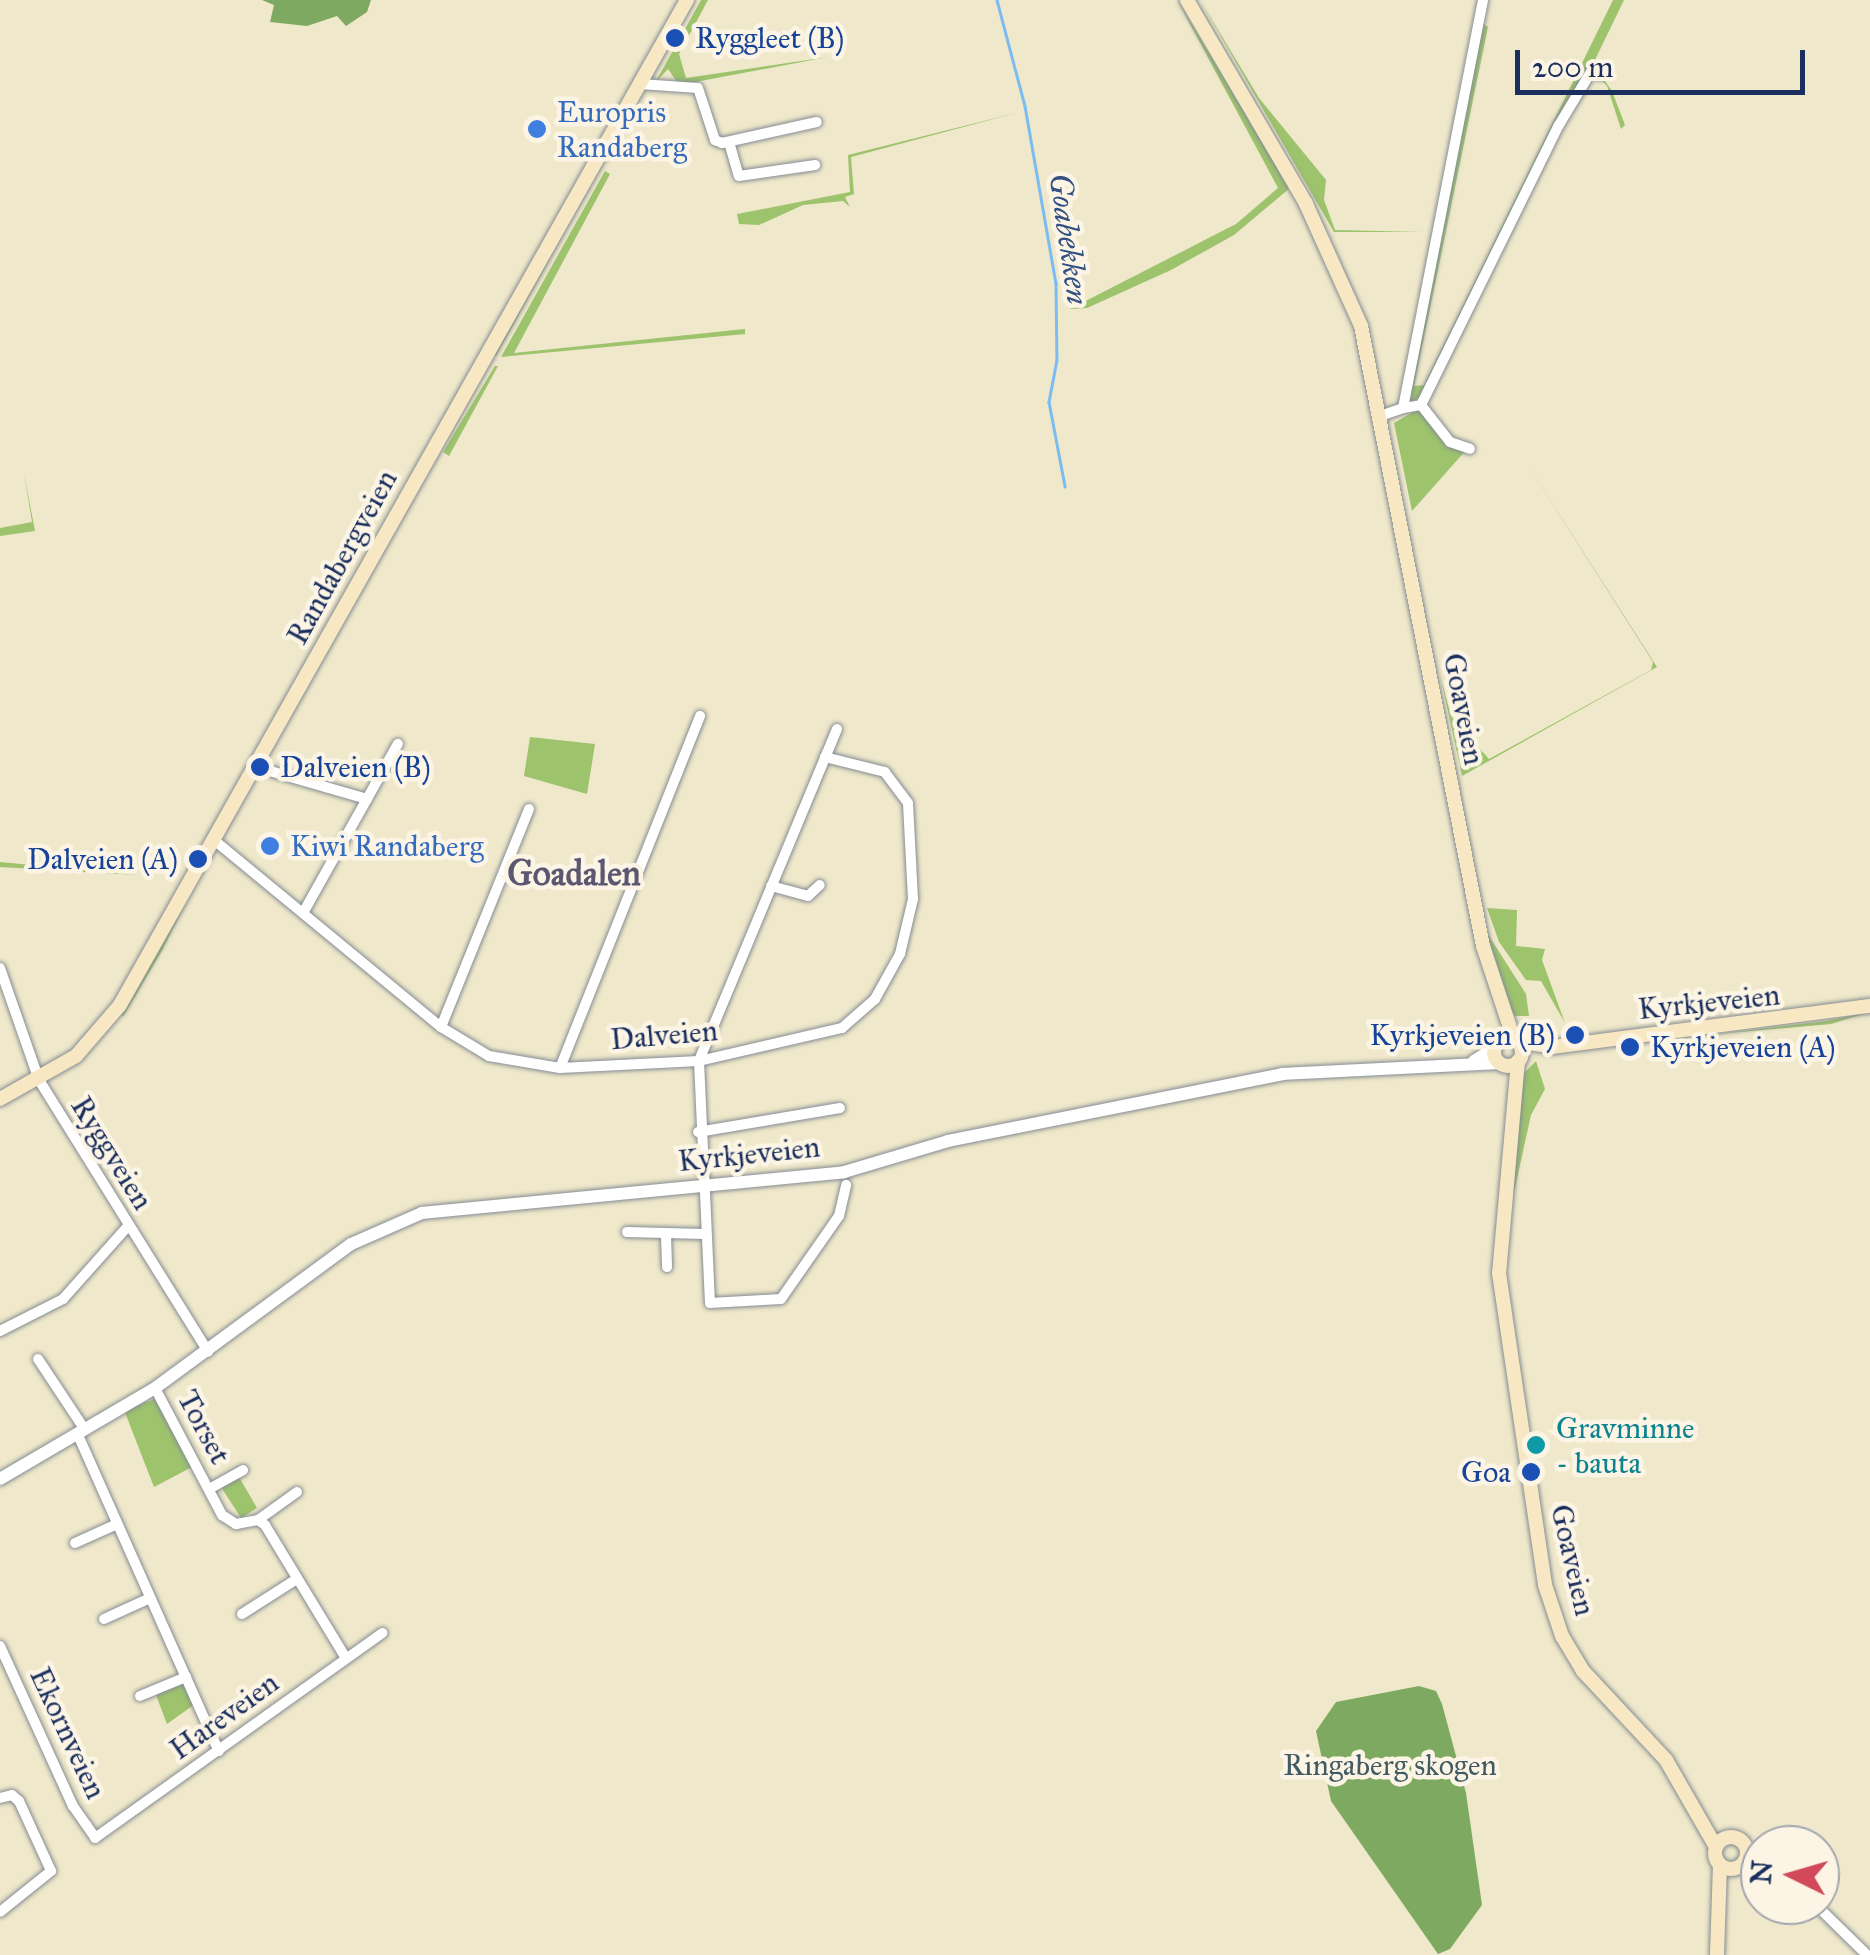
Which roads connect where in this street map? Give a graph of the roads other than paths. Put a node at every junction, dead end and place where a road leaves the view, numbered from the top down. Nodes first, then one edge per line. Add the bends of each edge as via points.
1 (687, 0) edge
2 (1187, 0) edge
3 (1483, 0) edge
4 (1600, 75) dead end
5 (640, 84) junction
6 (817, 122) dead end
7 (729, 142) junction
8 (815, 165) dead end
9 (1421, 405) junction
10 (1403, 408) junction
11 (1380, 416) junction
12 (1470, 450) dead end
13 (700, 716) dead end
14 (837, 730) dead end
15 (398, 744) dead end
16 (825, 757) junction
17 (270, 772) dead end
18 (366, 799) junction
19 (529, 809) dead end
20 (214, 840) junction
21 (820, 885) dead end
22 (770, 886) junction
23 (303, 913) junction
24 (0, 968) edge
25 (1870, 1006) edge
26 (1500, 1012) junction
27 (442, 1028) junction
28 (1515, 1040) junction
29 (1553, 1047) junction
30 (1498, 1054) junction
31 (700, 1061) junction
32 (1519, 1061) junction
33 (560, 1068) junction
34 (39, 1080) junction
35 (0, 1099) edge
36 (1512, 1099) junction
37 (840, 1108) dead end
38 (698, 1132) junction
39 (846, 1185) dead end
40 (702, 1188) junction
41 (128, 1226) junction
42 (627, 1232) dead end
43 (704, 1234) junction
44 (666, 1236) junction
45 (666, 1267) dead end
46 (0, 1331) edge
47 (208, 1352) junction
48 (38, 1359) dead end
49 (155, 1388) junction
50 (82, 1433) junction
51 (243, 1470) dead end
52 (0, 1479) edge
53 (209, 1488) junction
54 (297, 1492) dead end
55 (258, 1520) junction
56 (116, 1524) junction
57 (75, 1543) dead end
58 (297, 1579) junction
59 (150, 1598) junction
60 (242, 1614) dead end
61 (104, 1619) dead end
62 (382, 1633) dead end
63 (0, 1646) edge
64 (346, 1658) junction
65 (186, 1677) junction
66 (140, 1696) dead end
67 (219, 1750) junction
68 (0, 1798) edge
69 (1698, 1808) junction
70 (95, 1838) joint
71 (1740, 1843) junction
72 (1716, 1847) junction
73 (1720, 1865) junction
74 (1739, 1867) junction
75 (1723, 1898) junction
76 (0, 1912) edge
77 (1836, 1925) edge
78 (1717, 1955) edge
79 (1867, 1955) edge

1 - 5 main road, Randabergveien
2 - 11 main road, Goaveien via 1349,291
3 - 10 street
4 - 9 street via 1592,70 1558,125
5 - 7 street via 698,88 715,140
5 - 20 main road, Randabergveien
6 - 7 street
7 - 8 street via 740,176
9 - 10 street
9 - 12 street via 1450,442
10 - 11 street
11 - 26 main road, Goaveien
13 - 33 street
14 - 16 street
15 - 18 street
16 - 22 street
16 - 31 street, Dalveien via 885,772 908,803 913,899 900,954 875,998 842,1028
17 - 18 street
18 - 23 street
19 - 27 street
20 - 23 street, Dalveien
20 - 34 main road, Randabergveien via 101,1033
21 - 22 street via 808,896
22 - 31 street
23 - 27 street, Dalveien
24 - 34 street, Ryggveien
25 - 29 main road, Kyrkjeveien
26 - 28 main road, Goaveien
26 - 30 main road, Goaveien
27 - 33 street, Dalveien via 488,1056
28 - 29 main road, Kyrkjeveien
28 - 30 main road
28 - 32 main road, Goaveien
29 - 32 main road, Kyrkjeveien
30 - 32 main road
30 - 36 main road, Goaveien
30 - 40 street, Kyrkjeveien via 1270,1076 948,1142 844,1172
31 - 33 street, Dalveien
31 - 38 street
32 - 36 main road, Goaveien
34 - 35 main road, Randabergveien
34 - 41 street, Ryggveien
36 - 69 main road, Goaveien via 1500,1295 1552,1612 1583,1671 1648,1738
37 - 38 street
38 - 40 street
39 - 43 street via 839,1216 780,1300 710,1303
40 - 43 street
40 - 47 street, Kyrkjeveien via 422,1213 351,1244
41 - 46 street via 73,1291
41 - 47 street, Ryggveien
42 - 44 street via 656,1229
43 - 44 street
44 - 45 street
47 - 49 street, Kyrkjeveien
48 - 50 street
49 - 50 street, Kyrkjeveien
49 - 53 street, Torset
50 - 52 street, Kyrkjeveien
50 - 56 street
51 - 53 street, Torset
53 - 55 street, Torset via 230,1522
54 - 55 street
55 - 58 street
56 - 57 street
56 - 59 street
58 - 60 street
58 - 64 street
59 - 61 street
59 - 65 street
62 - 64 street, Hareveien
63 - 70 street, Ekornveien
64 - 67 street, Hareveien
65 - 66 street
65 - 67 street
67 - 70 street, Hareveien
68 - 76 street via 19,1801 51,1871
69 - 71 main road, Goaveien
69 - 72 main road, Goaveien
71 - 72 main road
71 - 74 main road
72 - 73 main road, Goaveien
73 - 74 main road
73 - 75 main road
74 - 75 main road
75 - 78 main road
77 - 79 street

